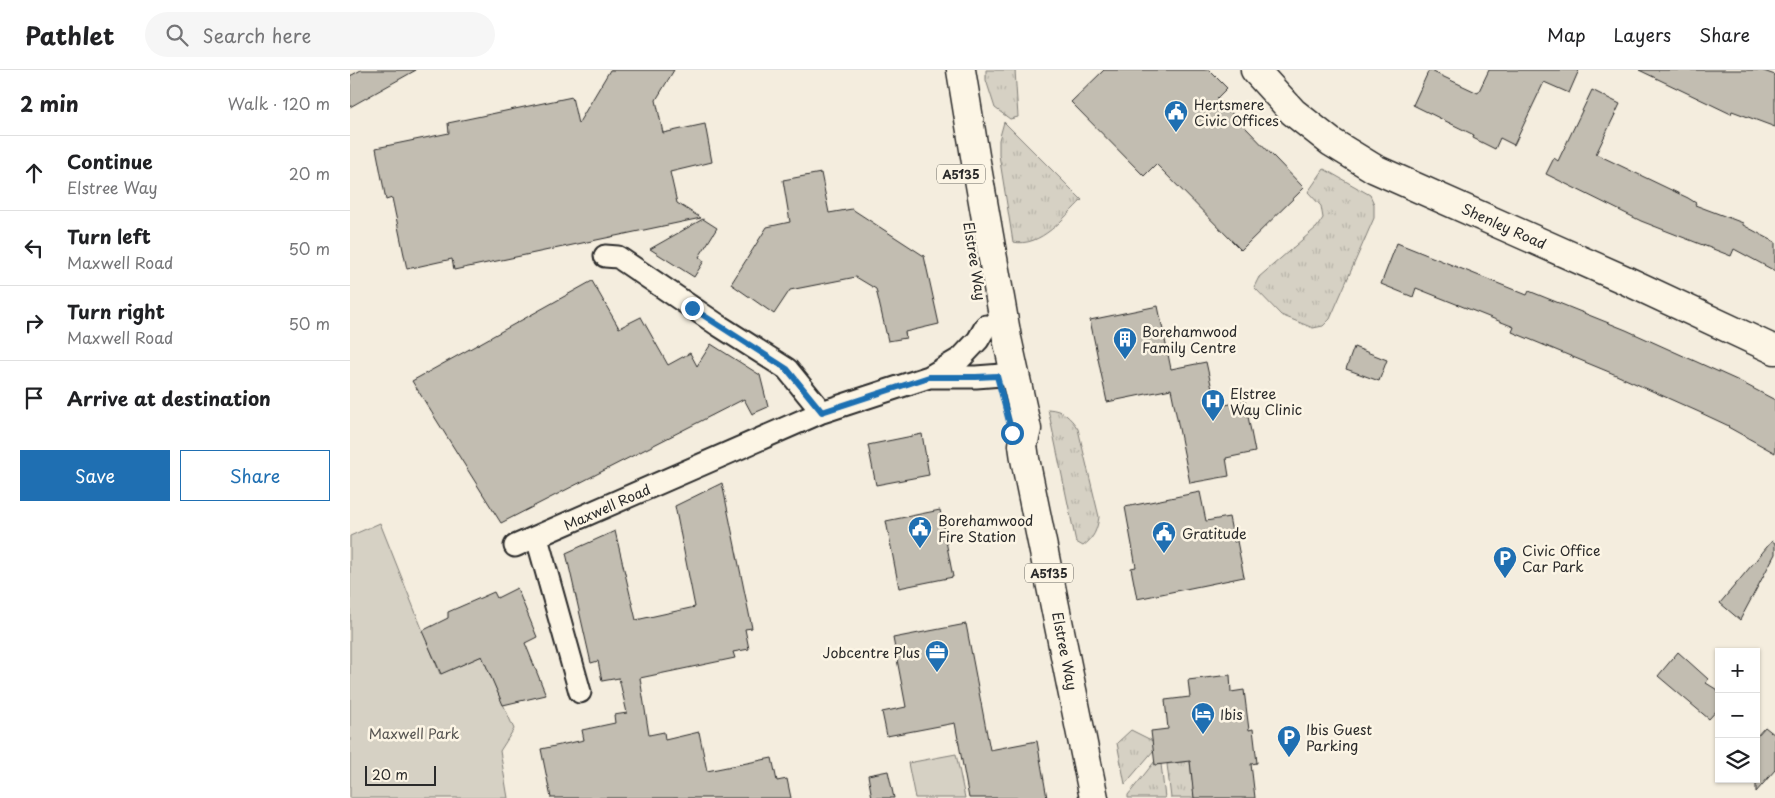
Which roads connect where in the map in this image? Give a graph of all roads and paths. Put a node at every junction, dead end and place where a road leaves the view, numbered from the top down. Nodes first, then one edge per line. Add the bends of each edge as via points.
1 (944, 70) edge
2 (962, 70) edge
3 (1255, 70) edge
4 (605, 256) dead end
5 (986, 326) junction
6 (1775, 350) edge
7 (1006, 375) junction
8 (929, 377) junction
9 (822, 412) junction
10 (537, 538) junction
11 (515, 546) dead end
12 (580, 692) dead end
13 (1094, 798) edge

1 - 5 main road, Elstree Way / A5135
2 - 7 main road, Elstree Way / A5135
3 - 6 main road, Shenley Road via 1293,112 1331,142 1374,168 1658,294
4 - 9 street via 618,257 787,369
5 - 7 main road, Elstree Way / A5135
5 - 8 street, Maxwell Road via 962,358
7 - 8 street, Maxwell Road
7 - 13 main road, Elstree Way / A5135 via 1027,429 1023,445
8 - 9 street, Maxwell Road
9 - 10 street, Maxwell Road
10 - 11 street, Maxwell Road
10 - 12 street

